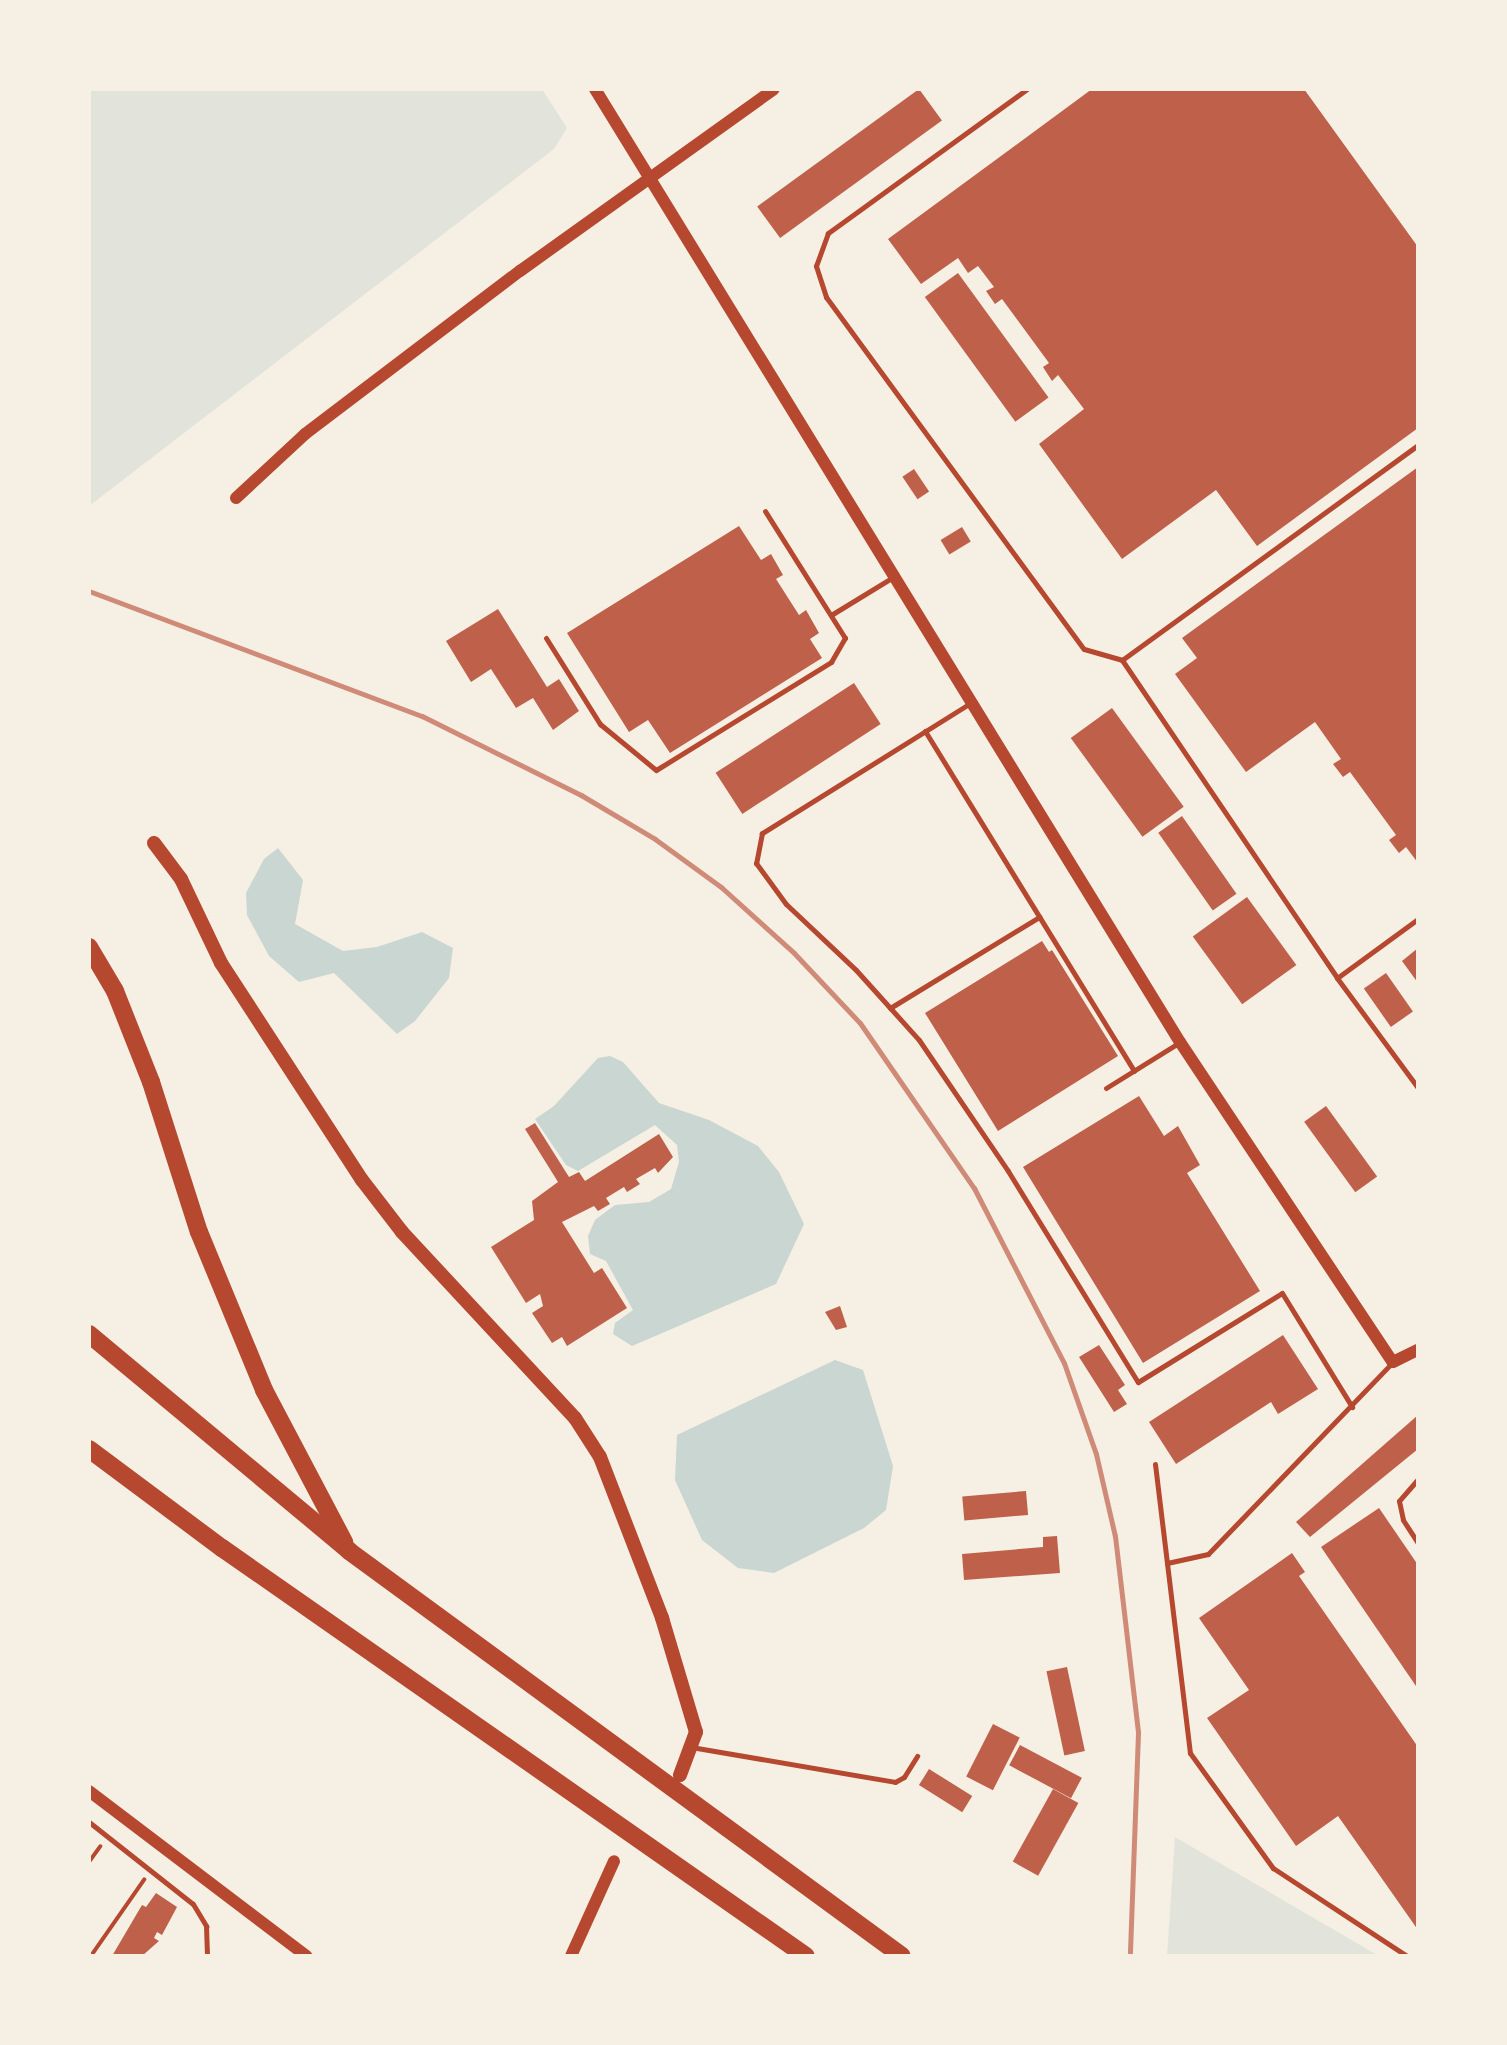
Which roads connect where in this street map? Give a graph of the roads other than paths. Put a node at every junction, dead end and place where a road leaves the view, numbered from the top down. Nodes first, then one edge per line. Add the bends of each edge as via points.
1 (595, 89) edge
2 (774, 89) edge
3 (1027, 89) edge
4 (652, 179) junction
5 (1418, 445) edge
6 (236, 498) dead end
7 (765, 511) dead end
8 (895, 576) junction
9 (831, 615) junction
10 (546, 638) dead end
11 (1122, 660) junction
12 (972, 702) junction
13 (925, 731) junction
14 (154, 843) dead end
15 (1039, 917) junction
16 (1418, 919) edge
17 (89, 947) edge
18 (1338, 978) junction
19 (890, 1008) junction
20 (1180, 1042) junction
21 (1134, 1071) junction
22 (1106, 1088) dead end
23 (1418, 1088) edge
24 (89, 1334) edge
25 (1418, 1350) edge
26 (1392, 1362) junction
27 (1352, 1407) junction
28 (89, 1449) edge
29 (1155, 1464) dead end
30 (1418, 1479) edge
31 (1418, 1544) edge
32 (349, 1551) junction
33 (1167, 1563) junction
34 (691, 1747) junction
35 (917, 1756) dead end
36 (680, 1775) dead end
37 (89, 1791) edge
38 (89, 1822) edge
39 (614, 1861) dead end
40 (901, 1955) edge
41 (207, 1956) edge
42 (306, 1956) edge
43 (571, 1956) edge
44 (806, 1956) edge
45 (1407, 1956) edge

1 - 4 street
2 - 4 street
3 - 11 lane via 828,233 816,266 825,297 1084,649
4 - 6 street via 520,271 305,434
4 - 8 street
5 - 11 lane
7 - 9 lane
8 - 9 lane
8 - 12 street
9 - 10 lane via 845,638 831,662 656,770 600,724
11 - 18 lane
12 - 13 lane
12 - 20 street
13 - 15 lane
13 - 19 lane via 762,833 756,863 786,904
14 - 34 main road via 181,879 221,963 362,1180 402,1232 575,1418 600,1457 662,1618 696,1732
15 - 19 lane
15 - 21 lane
16 - 18 lane
17 - 32 highway via 115,991 146,1069 199,1232 264,1390
18 - 23 lane
19 - 27 lane via 919,1040 1008,1171 1138,1382 1282,1293
20 - 21 lane
20 - 26 street
21 - 22 lane
24 - 32 highway
25 - 26 street
26 - 27 lane
27 - 33 lane via 1208,1554
28 - 44 highway via 233,1556
29 - 33 lane
30 - 31 lane via 1399,1501 1403,1520
32 - 40 highway
33 - 45 lane via 1191,1753 1273,1868
34 - 35 lane via 895,1782 904,1777
34 - 36 main road
37 - 42 street
38 - 41 lane via 193,1904 206,1926
39 - 43 street

